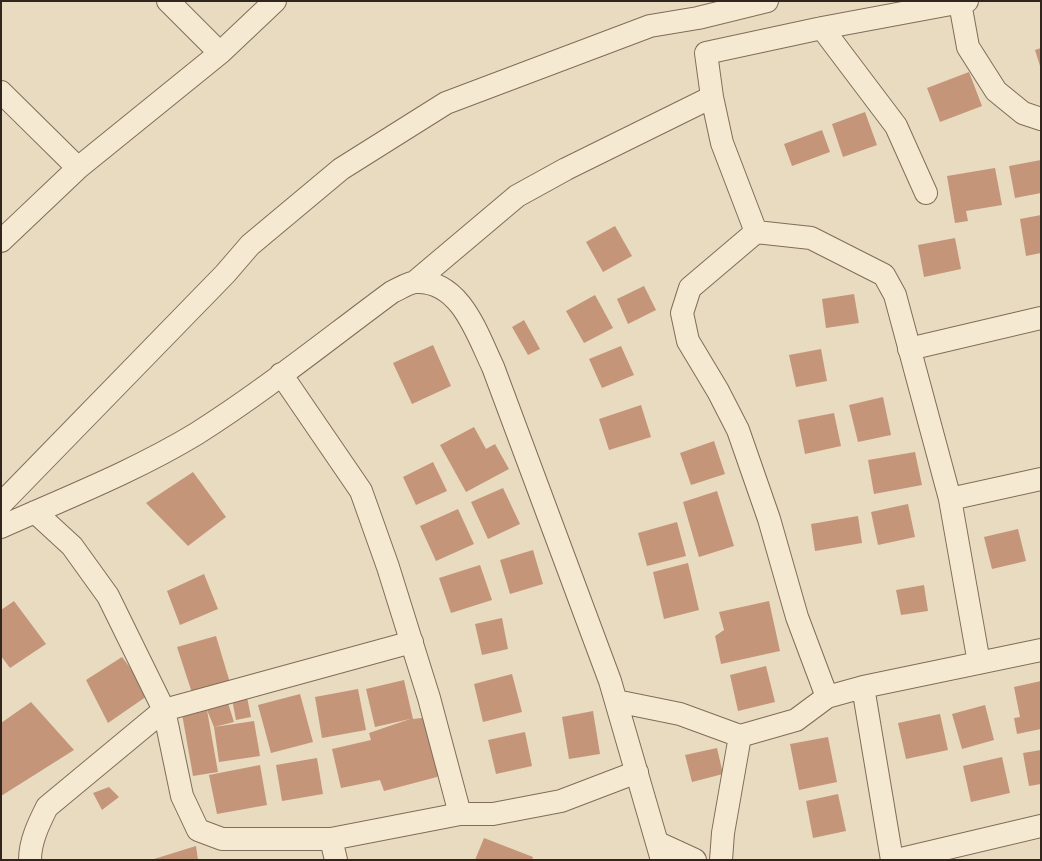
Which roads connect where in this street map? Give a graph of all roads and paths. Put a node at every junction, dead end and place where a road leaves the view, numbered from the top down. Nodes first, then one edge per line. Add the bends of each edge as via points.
1 (168, 1) edge
2 (274, 1) edge
3 (767, 1) edge
4 (963, 2) edge
5 (698, 18) junction
6 (822, 28) junction
7 (220, 53) junction
8 (706, 53) junction
9 (1, 92) edge
10 (712, 96) junction
11 (1041, 119) edge
12 (78, 168) junction
13 (926, 193) dead end
14 (756, 232) junction
15 (1, 241) edge
16 (415, 282) junction
17 (1041, 318) edge
18 (909, 349) junction
19 (281, 374) junction
20 (1041, 479) edge
21 (950, 499) junction
22 (1, 504) edge
23 (35, 512) junction
24 (1, 527) edge
25 (412, 642) junction
26 (1041, 650) edge
27 (979, 664) junction
28 (863, 687) junction
29 (827, 697) junction
30 (616, 701) junction
31 (164, 710) junction
32 (740, 736) junction
33 (637, 772) junction
34 (460, 814) junction
35 (1041, 826) edge
36 (334, 849) edge
37 (660, 851) edge
38 (30, 860) edge
39 (694, 860) edge
40 (721, 860) edge
41 (892, 860) edge
42 (897, 860) edge

1 - 7 street
2 - 7 street
3 - 5 street
4 - 6 street
4 - 11 street via 968,47 996,92 1023,113
5 - 8 street
5 - 22 street via 650,26 446,103 341,169 250,245
6 - 8 street
6 - 13 street via 896,126
7 - 12 street
8 - 10 street
9 - 12 street
10 - 14 street via 722,143
10 - 16 street via 517,196
12 - 15 street
14 - 18 street via 811,238 884,275 895,295
14 - 29 street via 690,288 682,313 688,340 738,430 769,519 797,617
16 - 19 street via 392,292
16 - 30 street via 435,284 450,294 470,320 493,367
17 - 18 street
18 - 21 street
19 - 23 street via 195,434
19 - 25 street via 361,492
20 - 21 street
21 - 27 street
23 - 24 street
23 - 31 street via 72,546 108,596
25 - 31 street
25 - 34 street
26 - 27 street
27 - 28 street
28 - 29 street
28 - 41 street
29 - 32 street via 796,720
30 - 32 street via 680,714
30 - 33 street
31 - 36 street via 182,796 198,830 222,839
31 - 38 street via 47,807 37,827
32 - 40 street
33 - 34 street via 561,801 494,814
33 - 37 street
34 - 36 street
35 - 42 street
37 - 39 street

